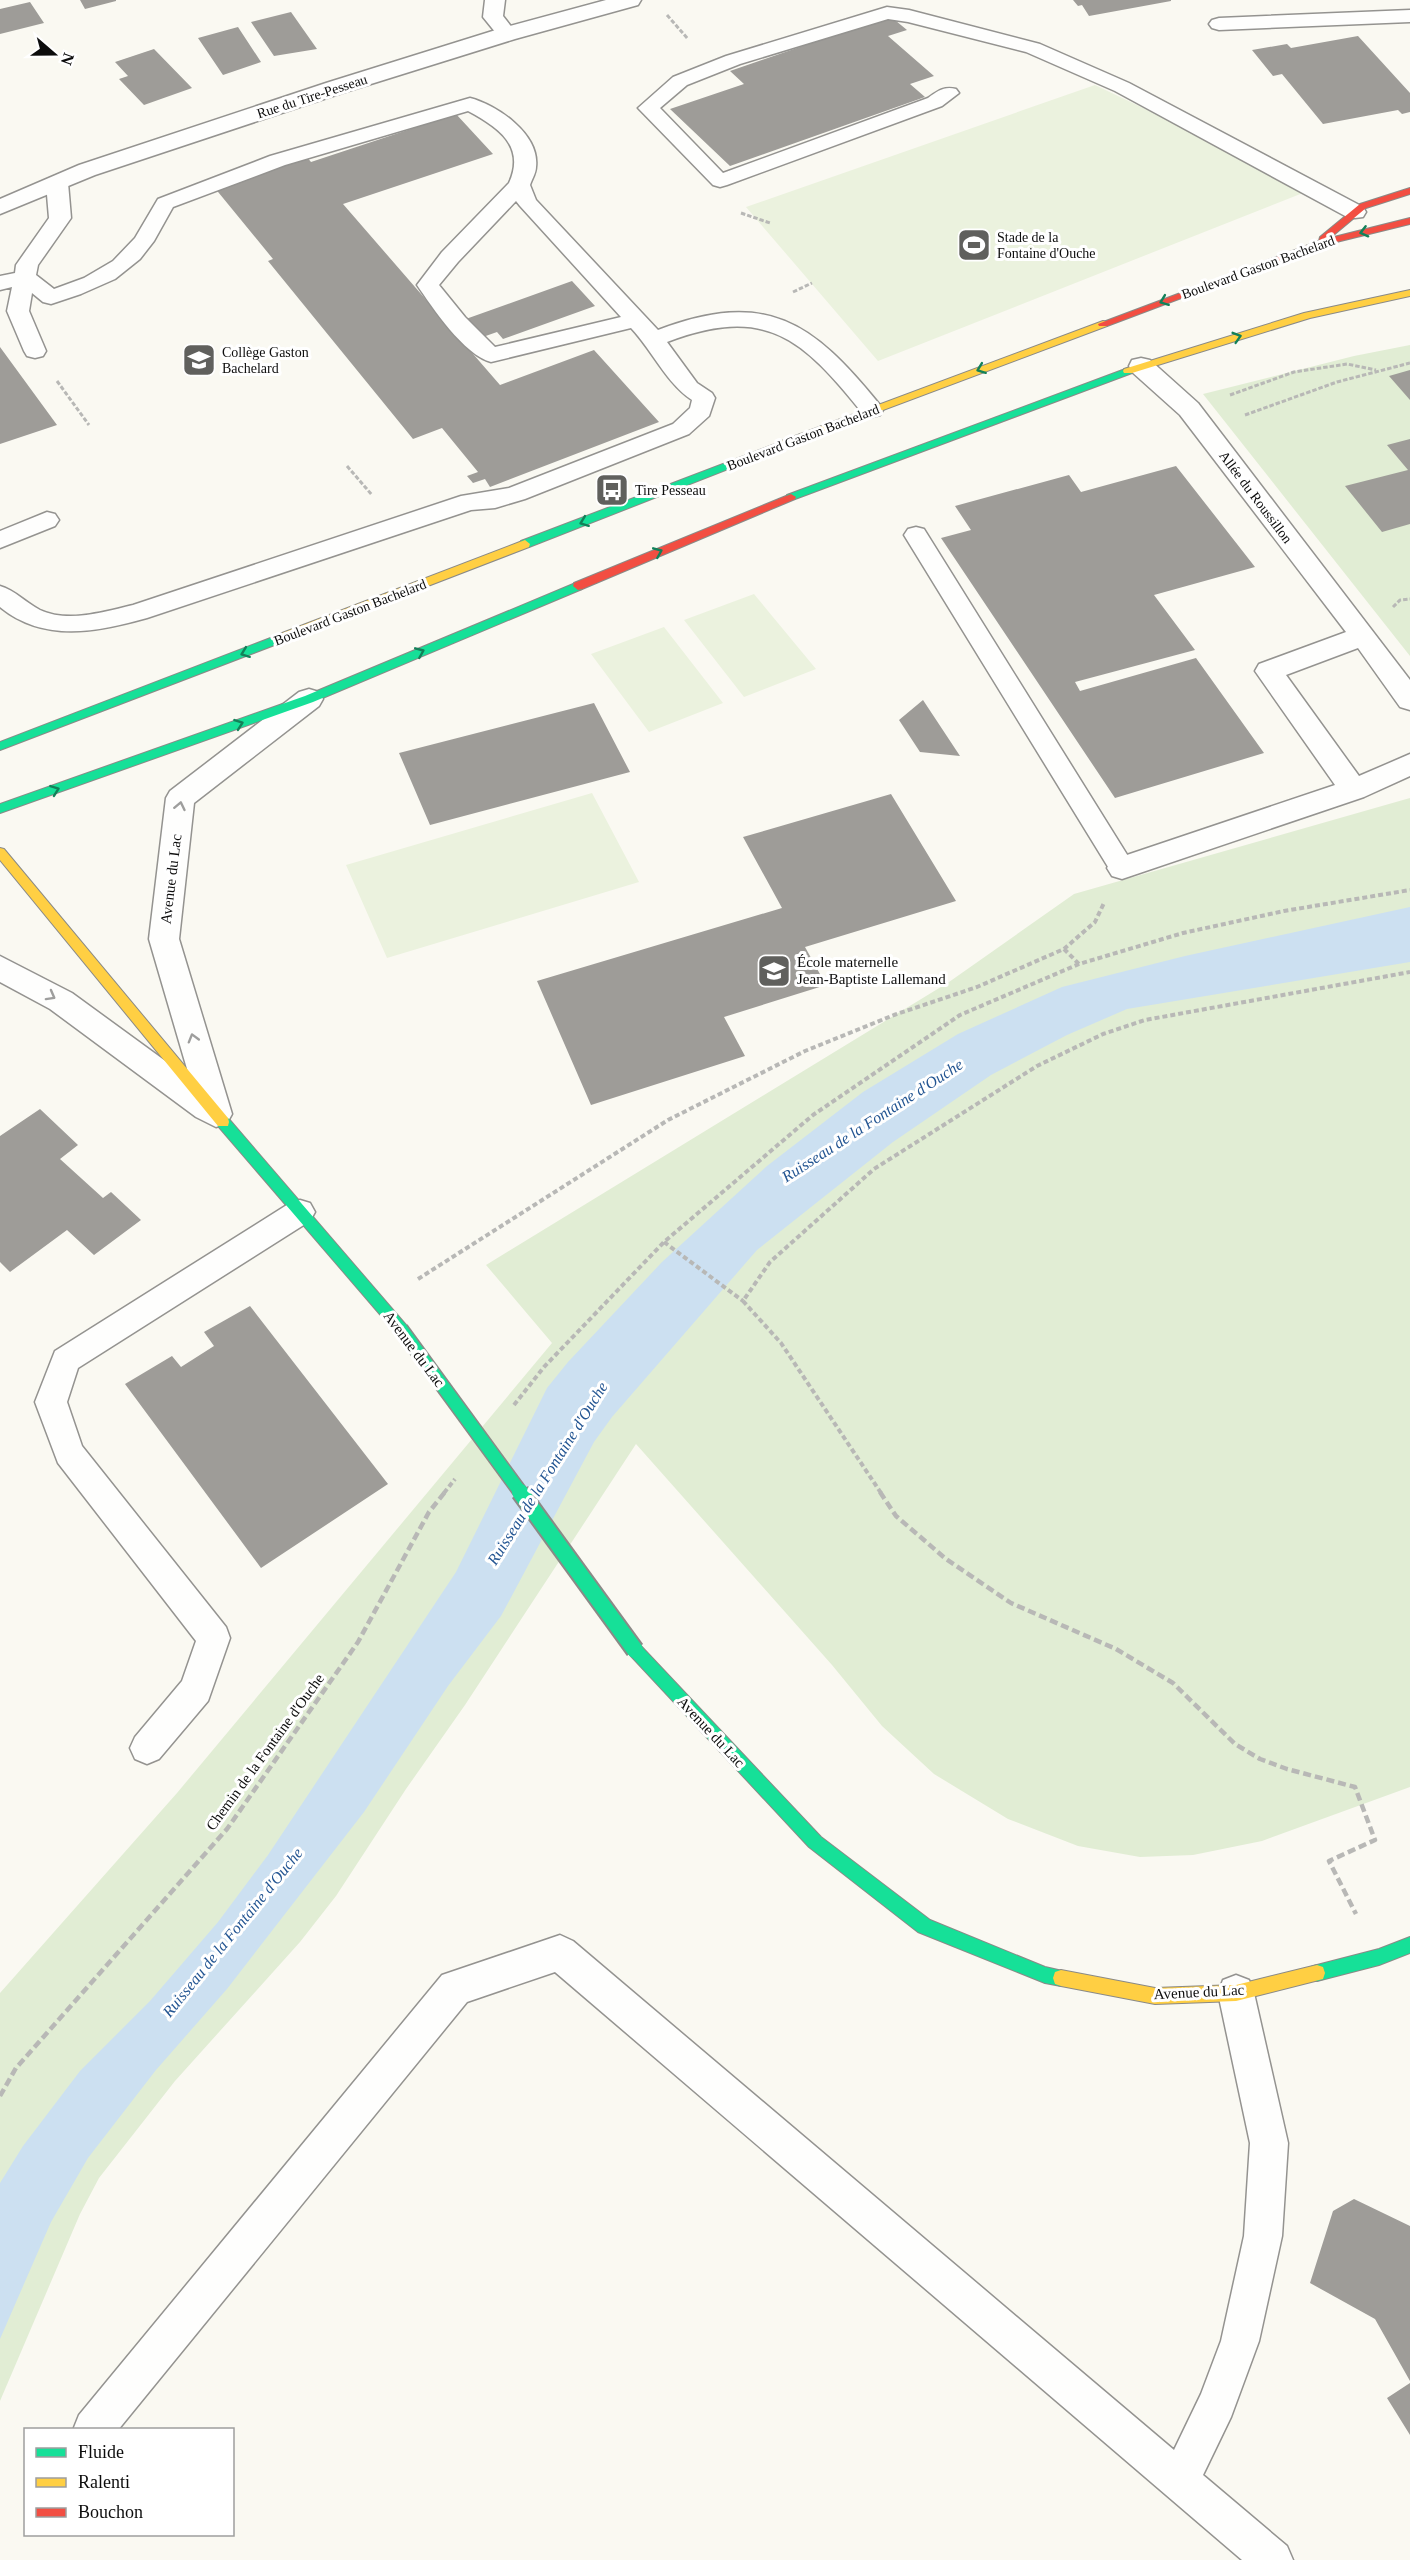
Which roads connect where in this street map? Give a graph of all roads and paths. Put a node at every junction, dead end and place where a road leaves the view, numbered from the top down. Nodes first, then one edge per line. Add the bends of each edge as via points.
1 (495, 0) edge
2 (630, 0) edge
3 (661, 8) dead end
4 (1410, 16) edge
5 (1219, 24) dead end
6 (507, 34) junction
7 (689, 77) junction
8 (949, 93) dead end
9 (57, 183) junction
10 (519, 185) junction
11 (1410, 192) edge
12 (0, 207) edge
13 (1355, 212) junction
14 (1410, 221) edge
15 (1317, 244) junction
16 (24, 277) junction
17 (0, 284) edge
18 (1410, 293) edge
19 (636, 320) junction
20 (654, 339) junction
21 (35, 351) joint
22 (1410, 363) edge
23 (1141, 366) junction
24 (1377, 370) junction
25 (1189, 409) junction
26 (872, 410) junction
27 (89, 425) dead end
28 (1205, 429) junction
29 (47, 520) dead end
30 (916, 535) dead end
31 (0, 540) edge
32 (0, 594) edge
33 (1364, 636) junction
34 (309, 699) junction
35 (1410, 700) edge
36 (0, 746) edge
37 (1410, 764) edge
38 (1354, 790) junction
39 (0, 809) edge
40 (0, 852) edge
41 (1122, 868) junction
42 (1410, 890) edge
43 (1064, 949) junction
44 (1079, 964) junction
45 (0, 968) edge
46 (1410, 972) edge
47 (216, 1114) junction
48 (300, 1212) junction
49 (664, 1242) junction
50 (743, 1302) junction
51 (381, 1306) junction
52 (508, 1412) dead end
53 (458, 1475) dead end
54 (429, 1512) joint
55 (147, 1748) dead end
56 (1410, 1945) edge
57 (1379, 1957) junction
58 (1236, 1993) junction
59 (0, 2096) edge
60 (94, 2428) edge
61 (1180, 2480) junction
62 (1273, 2560) edge

1 - 6 lane via 493,17
2 - 6 street, Rue du Tire-Pesseau
3 - 7 path via 690,42 680,62 681,70
4 - 5 lane
6 - 9 street, Rue du Tire-Pesseau via 334,88
7 - 8 lane via 648,108 720,181 935,102
7 - 13 lane via 888,14 909,16 1033,48 1122,87
9 - 12 street, Rue du Tire-Pesseau
9 - 16 lane via 60,218 27,265
10 - 16 lane via 527,165 522,144 493,116 470,104 213,182 165,203 154,226 120,269 91,285 51,297
10 - 19 lane via 527,202
10 - 19 lane via 428,285 465,333 491,355
11 - 13 main road
13 - 15 main road
14 -> 15 main road, Boulevard Gaston Bachelard
15 -> 26 main road, Boulevard Gaston Bachelard
16 - 17 lane
16 - 21 lane via 18,311
23 -> 18 main road via 1308,315
19 - 20 lane
20 - 26 lane via 697,324 741,318 774,323 804,337
20 - 32 lane via 689,388 704,398 701,411 681,429 517,494 469,502 102,621 68,626 39,620 11,605
21 - 27 path
22 - 24 path
23 - 25 street, Allée du Roussillon
34 -> 23 main road via 770,505
24 - 25 path via 1347,364 1294,372
24 - 28 path
25 - 28 street, Allée du Roussillon
26 -> 36 main road, Boulevard Gaston Bachelard
28 - 33 street, Allée du Roussillon
29 - 31 lane
30 - 41 lane
33 - 35 street, Allée du Roussillon
33 - 38 street via 1269,671
39 -> 34 main road
47 -> 34 street, Avenue du Lac via 164,939 180,798
37 - 38 street
38 - 41 street
40 - 47 main road, Avenue du Lac
41 - 43 path via 1095,922
42 - 44 path via 1183,933
43 - 44 path
43 - 51 path via 977,987 805,1051 668,1120 434,1267
44 - 49 path via 960,1015 813,1115
45 -> 47 street, Avenue du Lac via 61,1001
46 - 50 path via 1145,1020 1103,1034 1037,1065 874,1169 770,1262
47 - 48 main road, Avenue du Lac
48 - 51 main road, Avenue du Lac
48 - 55 lane via 66,1360 51,1402 69,1453 214,1638 196,1690
49 - 50 path
49 - 52 path via 544,1367
50 - 57 path via 780,1343 896,1516 946,1559 1011,1603 1116,1649 1173,1683 1235,1744 1260,1759 1355,1787 1375,1840 1329,1861
51 - 58 main road, Avenue du Lac, bridge via 635,1650 815,1842 924,1926 1045,1975 1155,1996
53 - 54 path
54 - 59 path, Chemin de la Fontaine d'Ouche via 358,1642 227,1829 16,2067
56 - 57 main road, Avenue du Lac
57 - 58 main road, Avenue du Lac
58 - 61 lane via 1269,2143 1263,2236 1240,2342 1217,2403
60 - 61 lane via 455,1988 560,1953
61 - 62 lane

